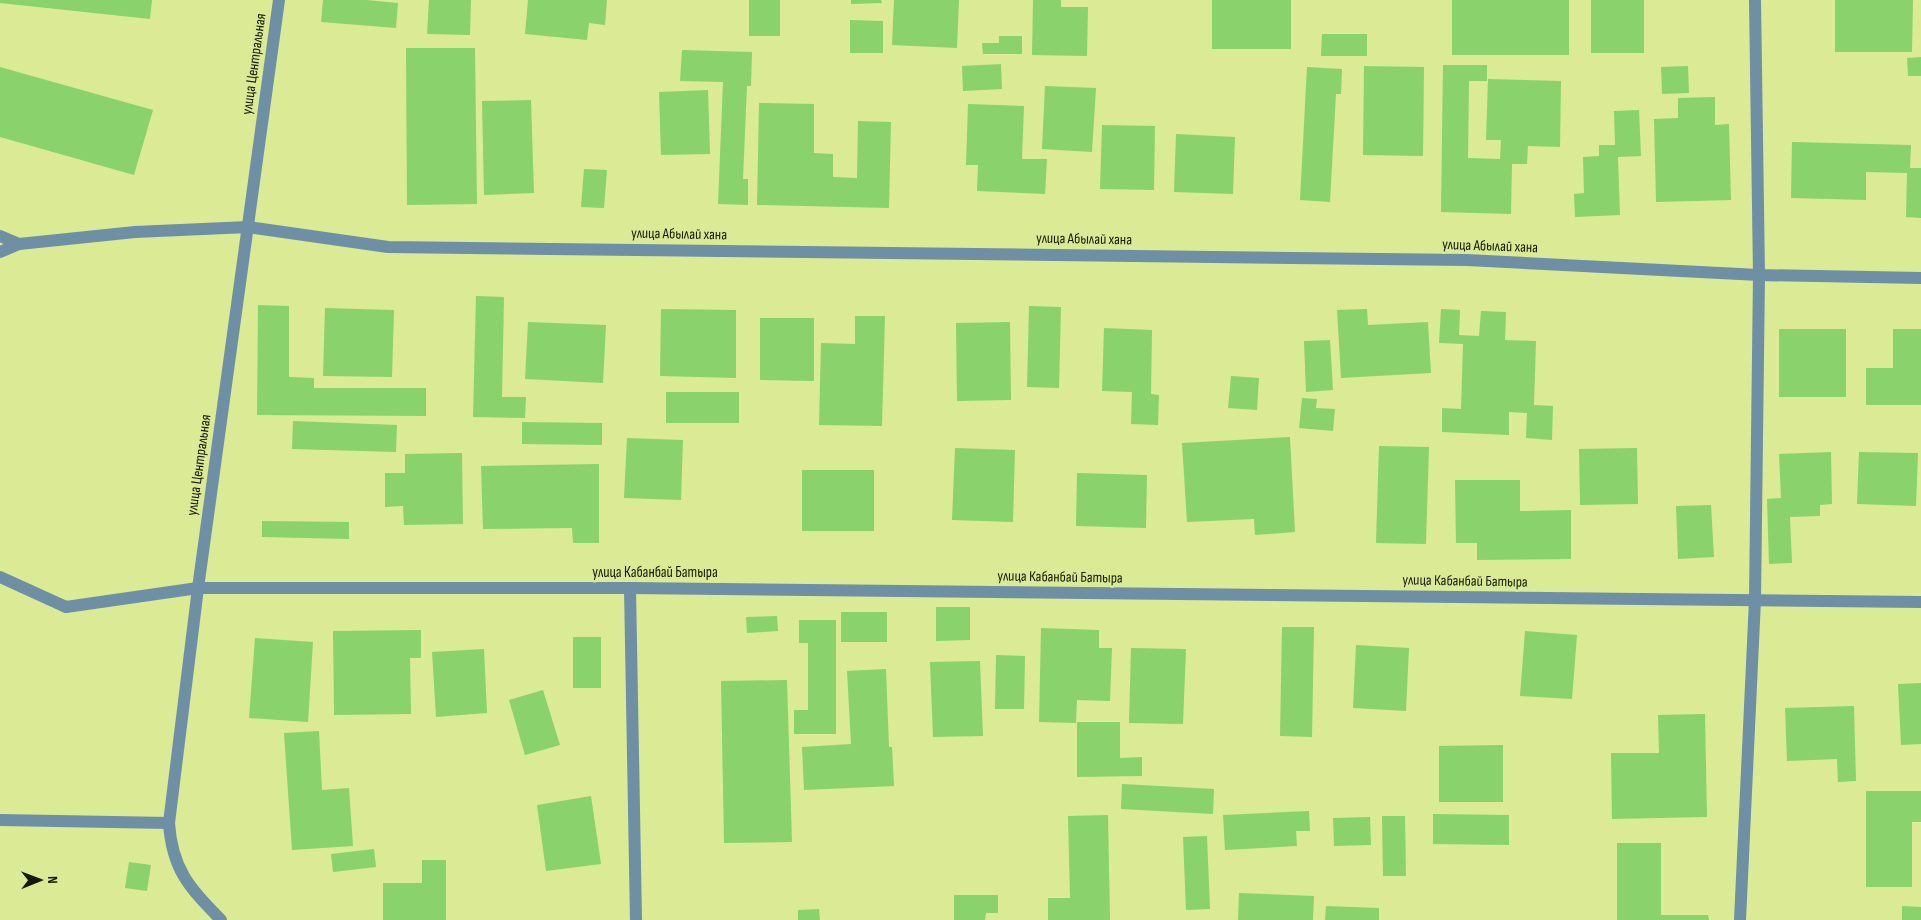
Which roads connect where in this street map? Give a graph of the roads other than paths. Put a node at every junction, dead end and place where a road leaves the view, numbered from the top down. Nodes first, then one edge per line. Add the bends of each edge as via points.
1 (279, 0) edge
2 (1755, 0) edge
3 (248, 227) junction
4 (0, 236) edge
5 (19, 244) junction
6 (0, 252) edge
7 (1759, 275) junction
8 (1921, 278) edge
9 (0, 577) edge
10 (198, 588) junction
11 (630, 588) junction
12 (1755, 600) junction
13 (1921, 602) edge
14 (0, 820) edge
15 (169, 823) junction
16 (221, 920) edge
17 (636, 920) edge
18 (1740, 920) edge

1 - 3 street, улица Центральная
2 - 7 street
3 - 5 street, улица Абылай хана via 135,232
3 - 7 street, улица Абылай хана via 388,247 1467,260
3 - 10 street, улица Центральная
4 - 5 street
5 - 6 street
7 - 8 street, улица Абылай хана
7 - 12 street
9 - 10 street, улица Кабанбай Батыра via 66,607
10 - 11 street, улица Кабанбай Батыра
10 - 15 street, улица Центральная
11 - 12 street, улица Кабанбай Батыра
11 - 17 street
12 - 13 street, улица Кабанбай Батыра
12 - 18 street
14 - 15 street
15 - 16 street, улица Центральная via 170,842 177,864 191,889

